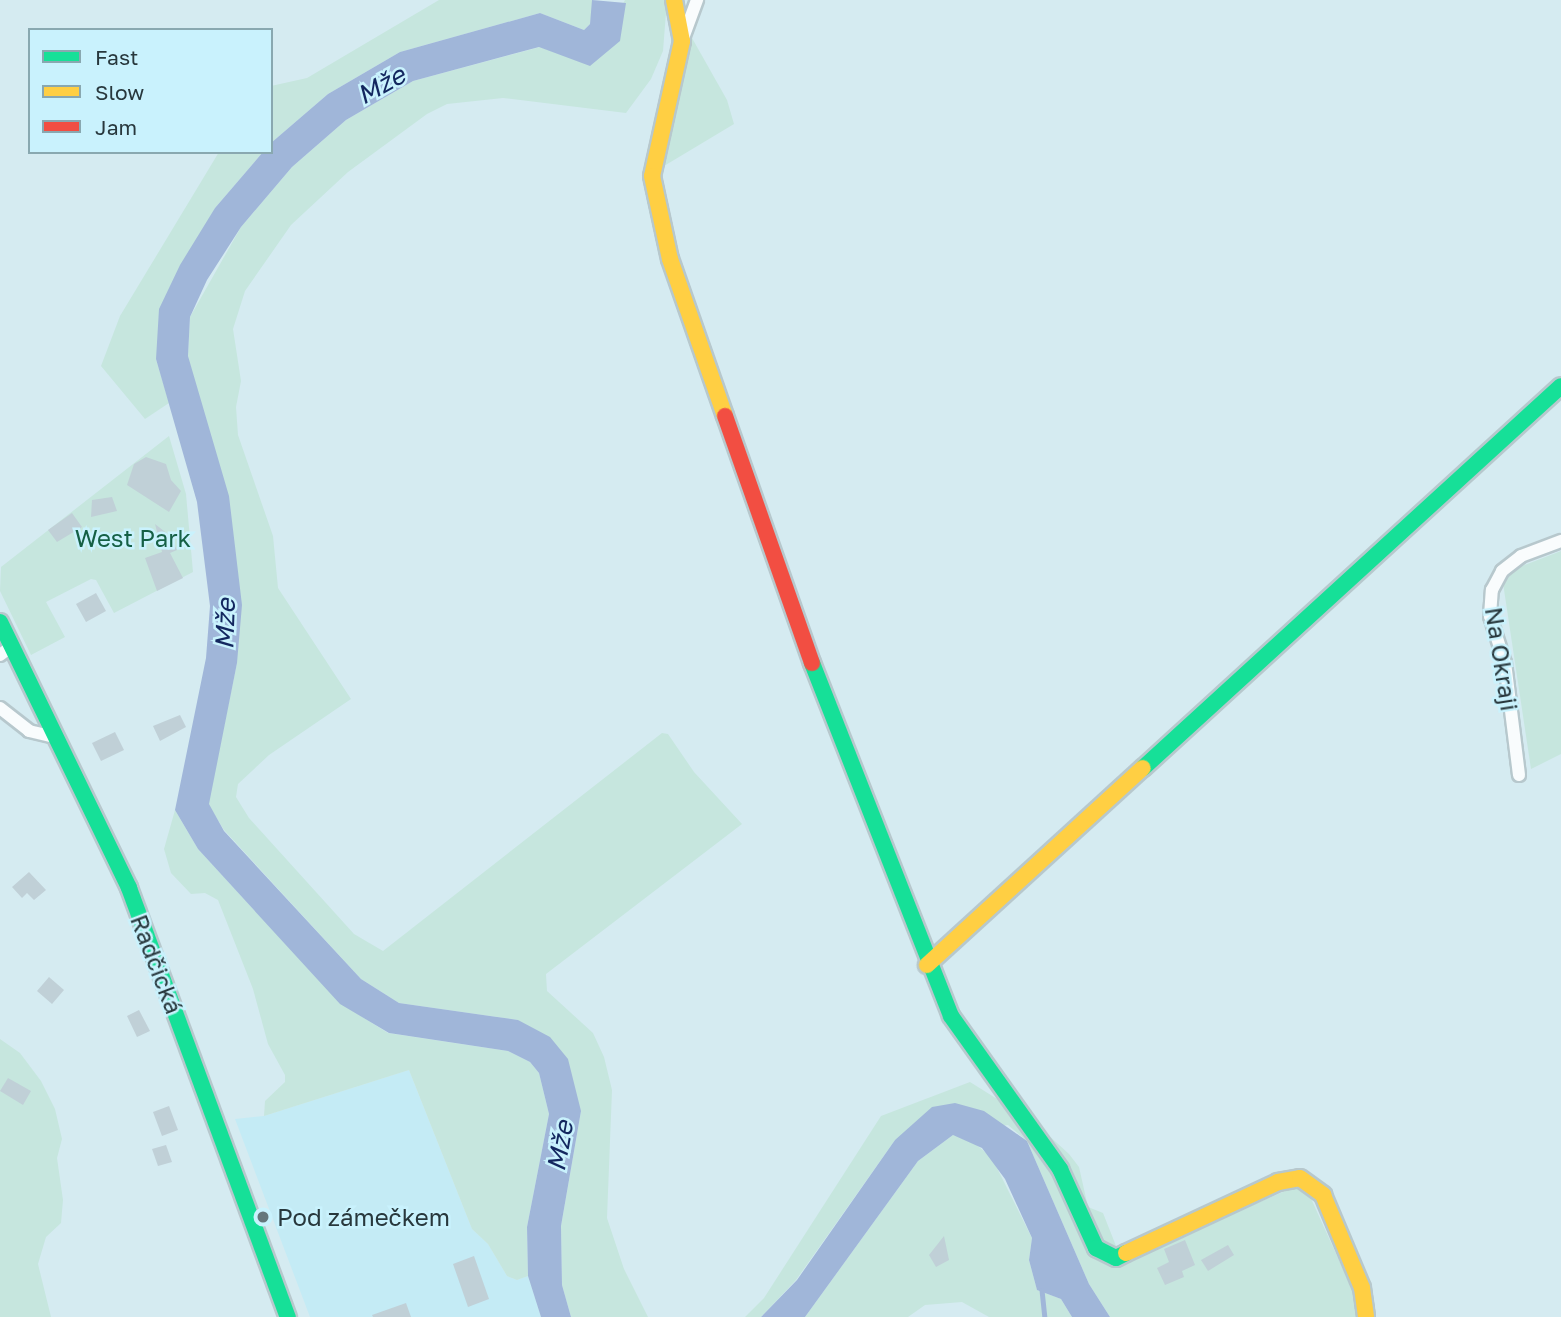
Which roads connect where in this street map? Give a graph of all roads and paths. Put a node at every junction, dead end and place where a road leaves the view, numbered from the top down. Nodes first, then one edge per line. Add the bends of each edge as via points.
1 (674, 0) edge
2 (697, 0) edge
3 (682, 41) junction
4 (1561, 386) edge
5 (1561, 541) edge
6 (0, 622) edge
7 (6, 650) edge
8 (0, 708) edge
9 (56, 737) junction
10 (1519, 775) dead end
11 (928, 965) junction
12 (288, 1317) edge
13 (1366, 1317) edge

1 - 3 street
2 - 3 street
3 - 11 street via 653,176 670,259 802,636
4 - 11 street
5 - 10 street, Na Okraji via 1521,556 1502,571 1492,590 1490,616 1505,663
6 - 7 street, Radčická
7 - 9 street, Radčická
8 - 9 street via 29,731
9 - 12 street, Radčická via 128,888
11 - 13 street via 951,1016 1060,1169 1096,1248 1105,1256 1116,1258 1278,1182 1300,1178 1322,1195 1362,1287

